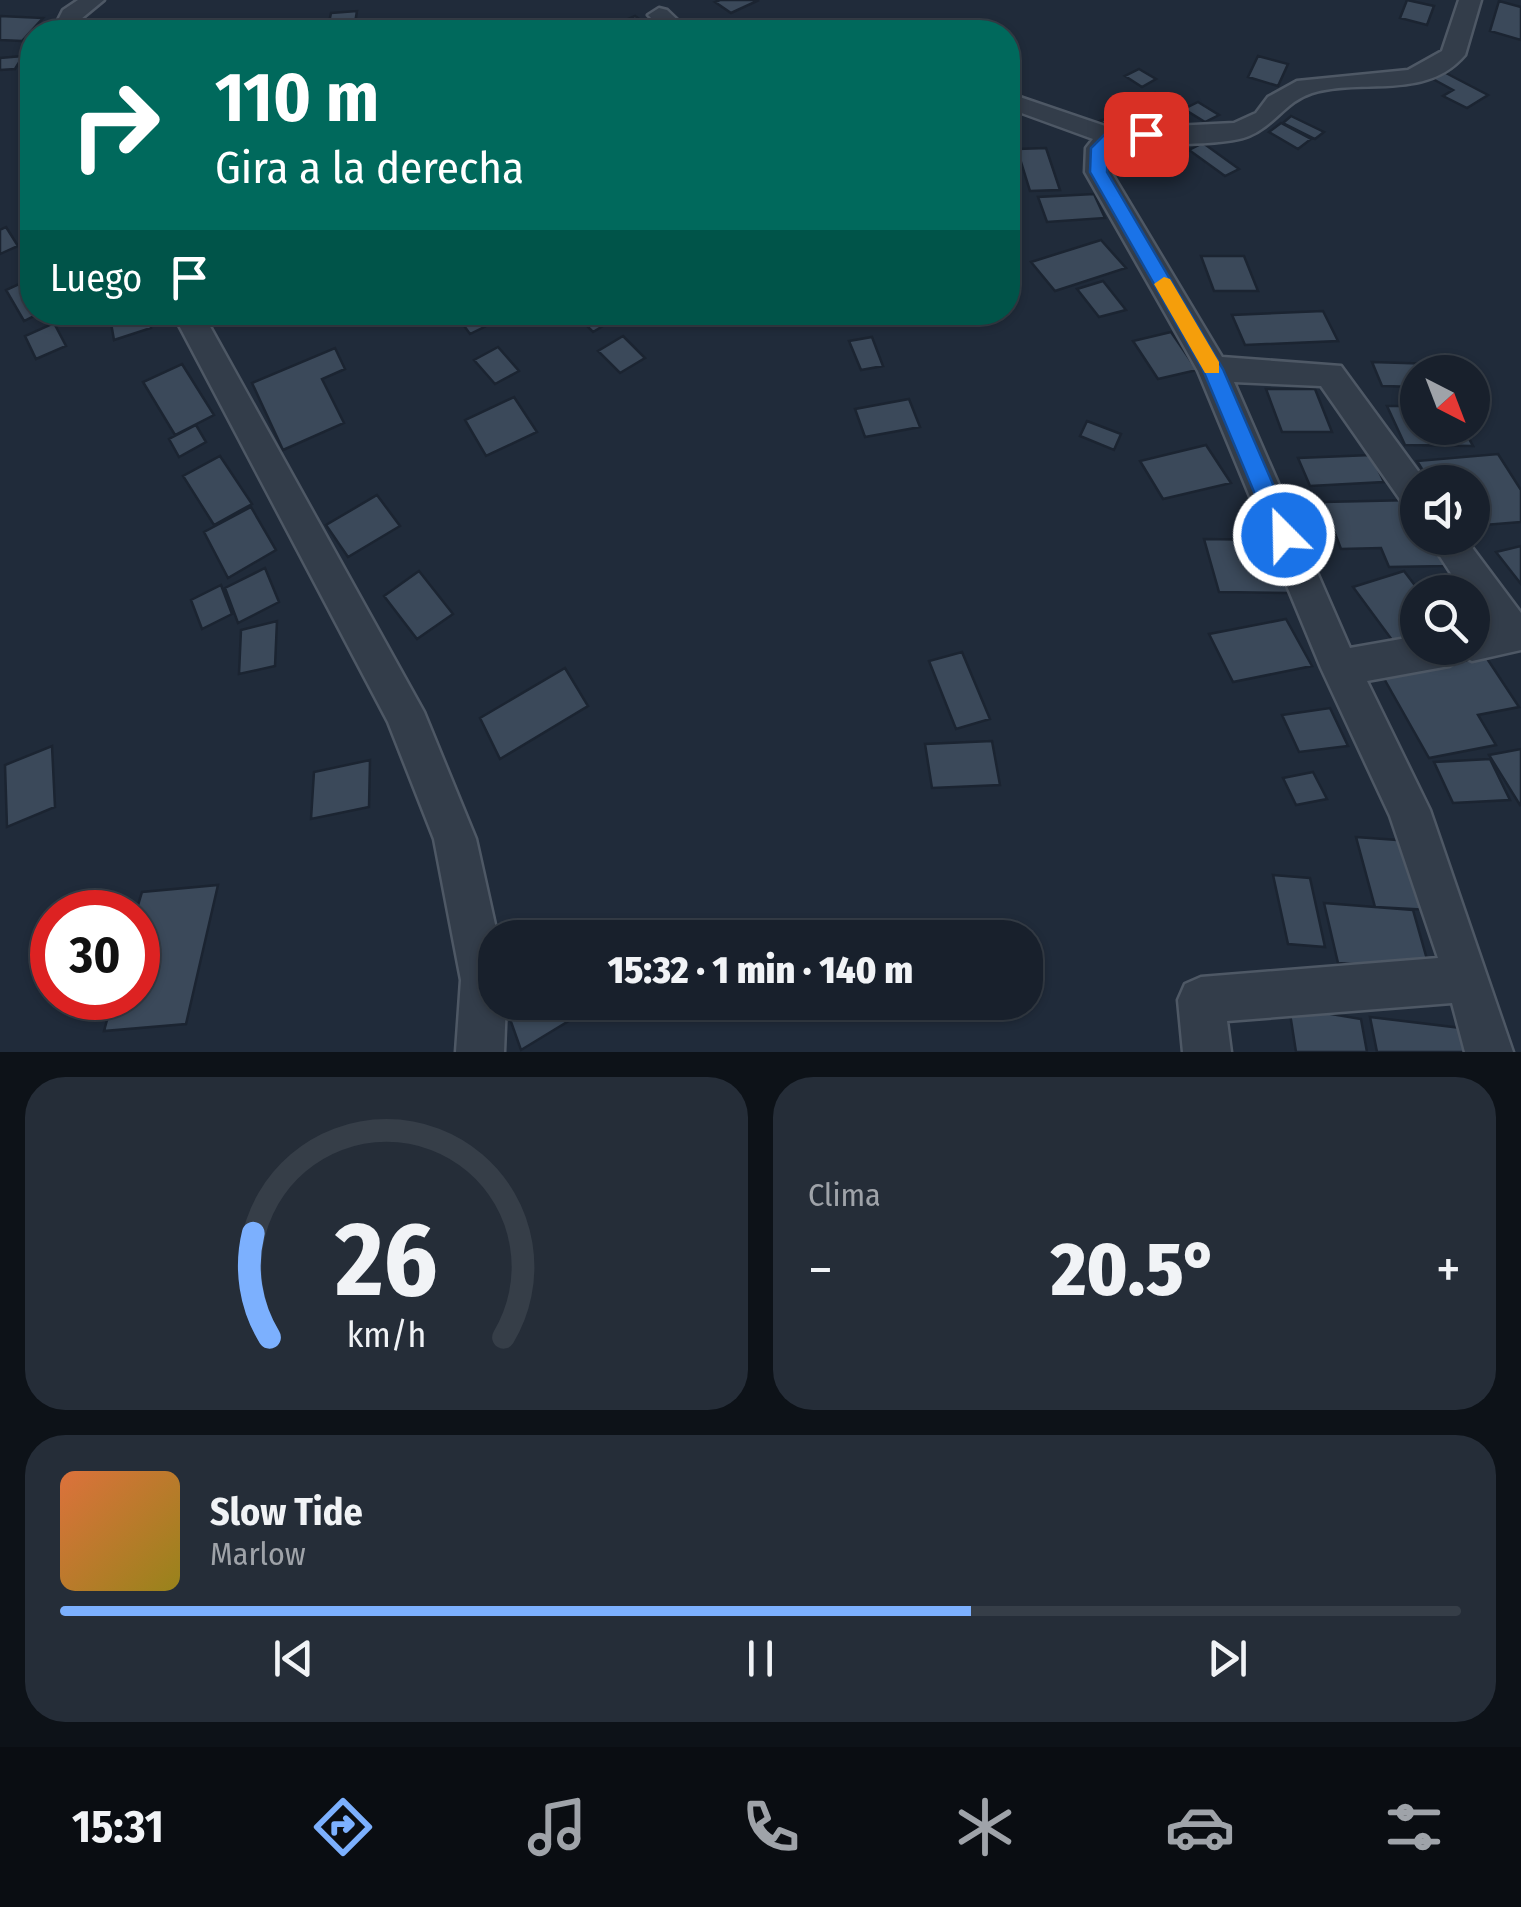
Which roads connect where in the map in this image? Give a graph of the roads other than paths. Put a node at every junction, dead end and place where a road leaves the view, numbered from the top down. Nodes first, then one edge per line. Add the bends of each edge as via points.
1 (93, 0) edge
2 (1470, 0) edge
3 (659, 15) dead end
4 (69, 20) edge
5 (665, 20) edge
6 (1020, 104) edge
7 (1112, 137) junction
8 (194, 325) edge
9 (1213, 369) junction
10 (1400, 473) edge
11 (1490, 600) edge
12 (1490, 640) edge
13 (1400, 657) edge
14 (1340, 668) junction
15 (1468, 979) junction
16 (480, 1052) edge
17 (1207, 1052) edge
18 (1489, 1052) edge

1 - 4 street
2 - 7 street via 1453,55 1414,77 1306,86 1239,132
3 - 5 street
6 - 7 street
7 - 9 street via 1099,148 1098,172
8 - 16 street via 404,712 455,838 484,980
9 - 10 street via 1330,374
9 - 14 street
11 - 12 street via 1515,636
13 - 14 street
14 - 15 street via 1409,810
15 - 17 street via 1201,1000
15 - 18 street

